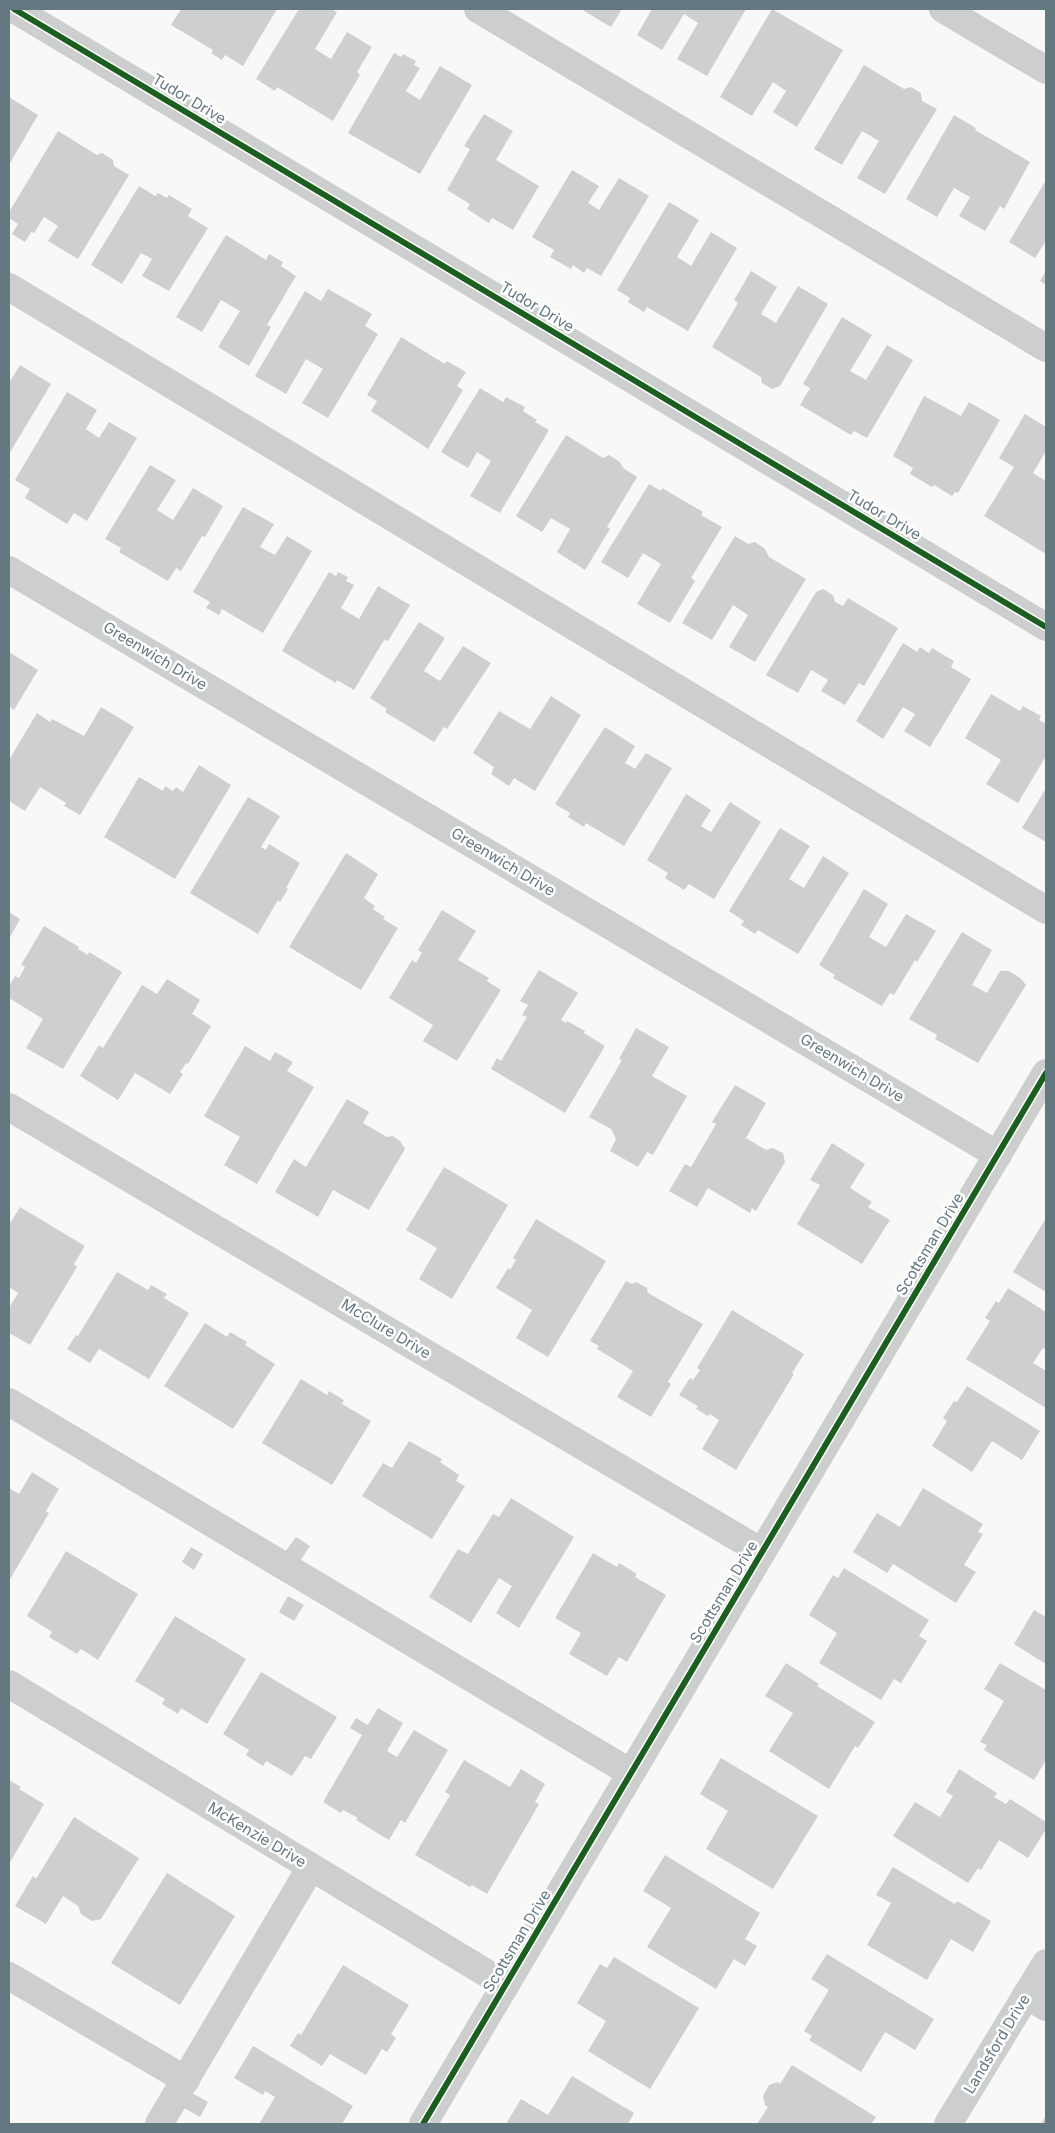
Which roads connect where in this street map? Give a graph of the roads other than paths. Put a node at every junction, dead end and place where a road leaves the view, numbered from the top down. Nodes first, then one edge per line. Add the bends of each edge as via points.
1 (14, 9) edge
2 (478, 9) edge
3 (943, 9) edge
4 (1046, 70) edge
5 (9, 287) edge
6 (1046, 348) edge
7 (9, 570) edge
8 (1046, 627) edge
9 (1046, 910) edge
10 (1046, 1073) edge
11 (9, 1107) edge
12 (998, 1155) junction
13 (9, 1402) edge
14 (762, 1552) junction
15 (9, 1684) edge
16 (631, 1773) junction
17 (311, 1867) junction
18 (1046, 1963) edge
19 (9, 1976) edge
20 (506, 1985) junction
21 (1036, 2001) edge
22 (186, 2080) junction
23 (160, 2124) edge
24 (423, 2124) edge
25 (948, 2124) edge

1 - 8 street, Tudor Drive
2 - 6 street
3 - 4 street
5 - 9 street
7 - 12 street, Greenwich Drive
10 - 12 street, Scottsman Drive
11 - 14 street, McClure Drive
12 - 14 street, Scottsman Drive
13 - 16 street
14 - 16 street, Scottsman Drive
15 - 17 street, McKenzie Drive
16 - 20 street, Scottsman Drive
17 - 20 street, McKenzie Drive
17 - 22 street
18 - 21 street, Landsford Drive
19 - 22 street
20 - 24 street, Scottsman Drive
21 - 25 street, Landsford Drive
22 - 23 street

